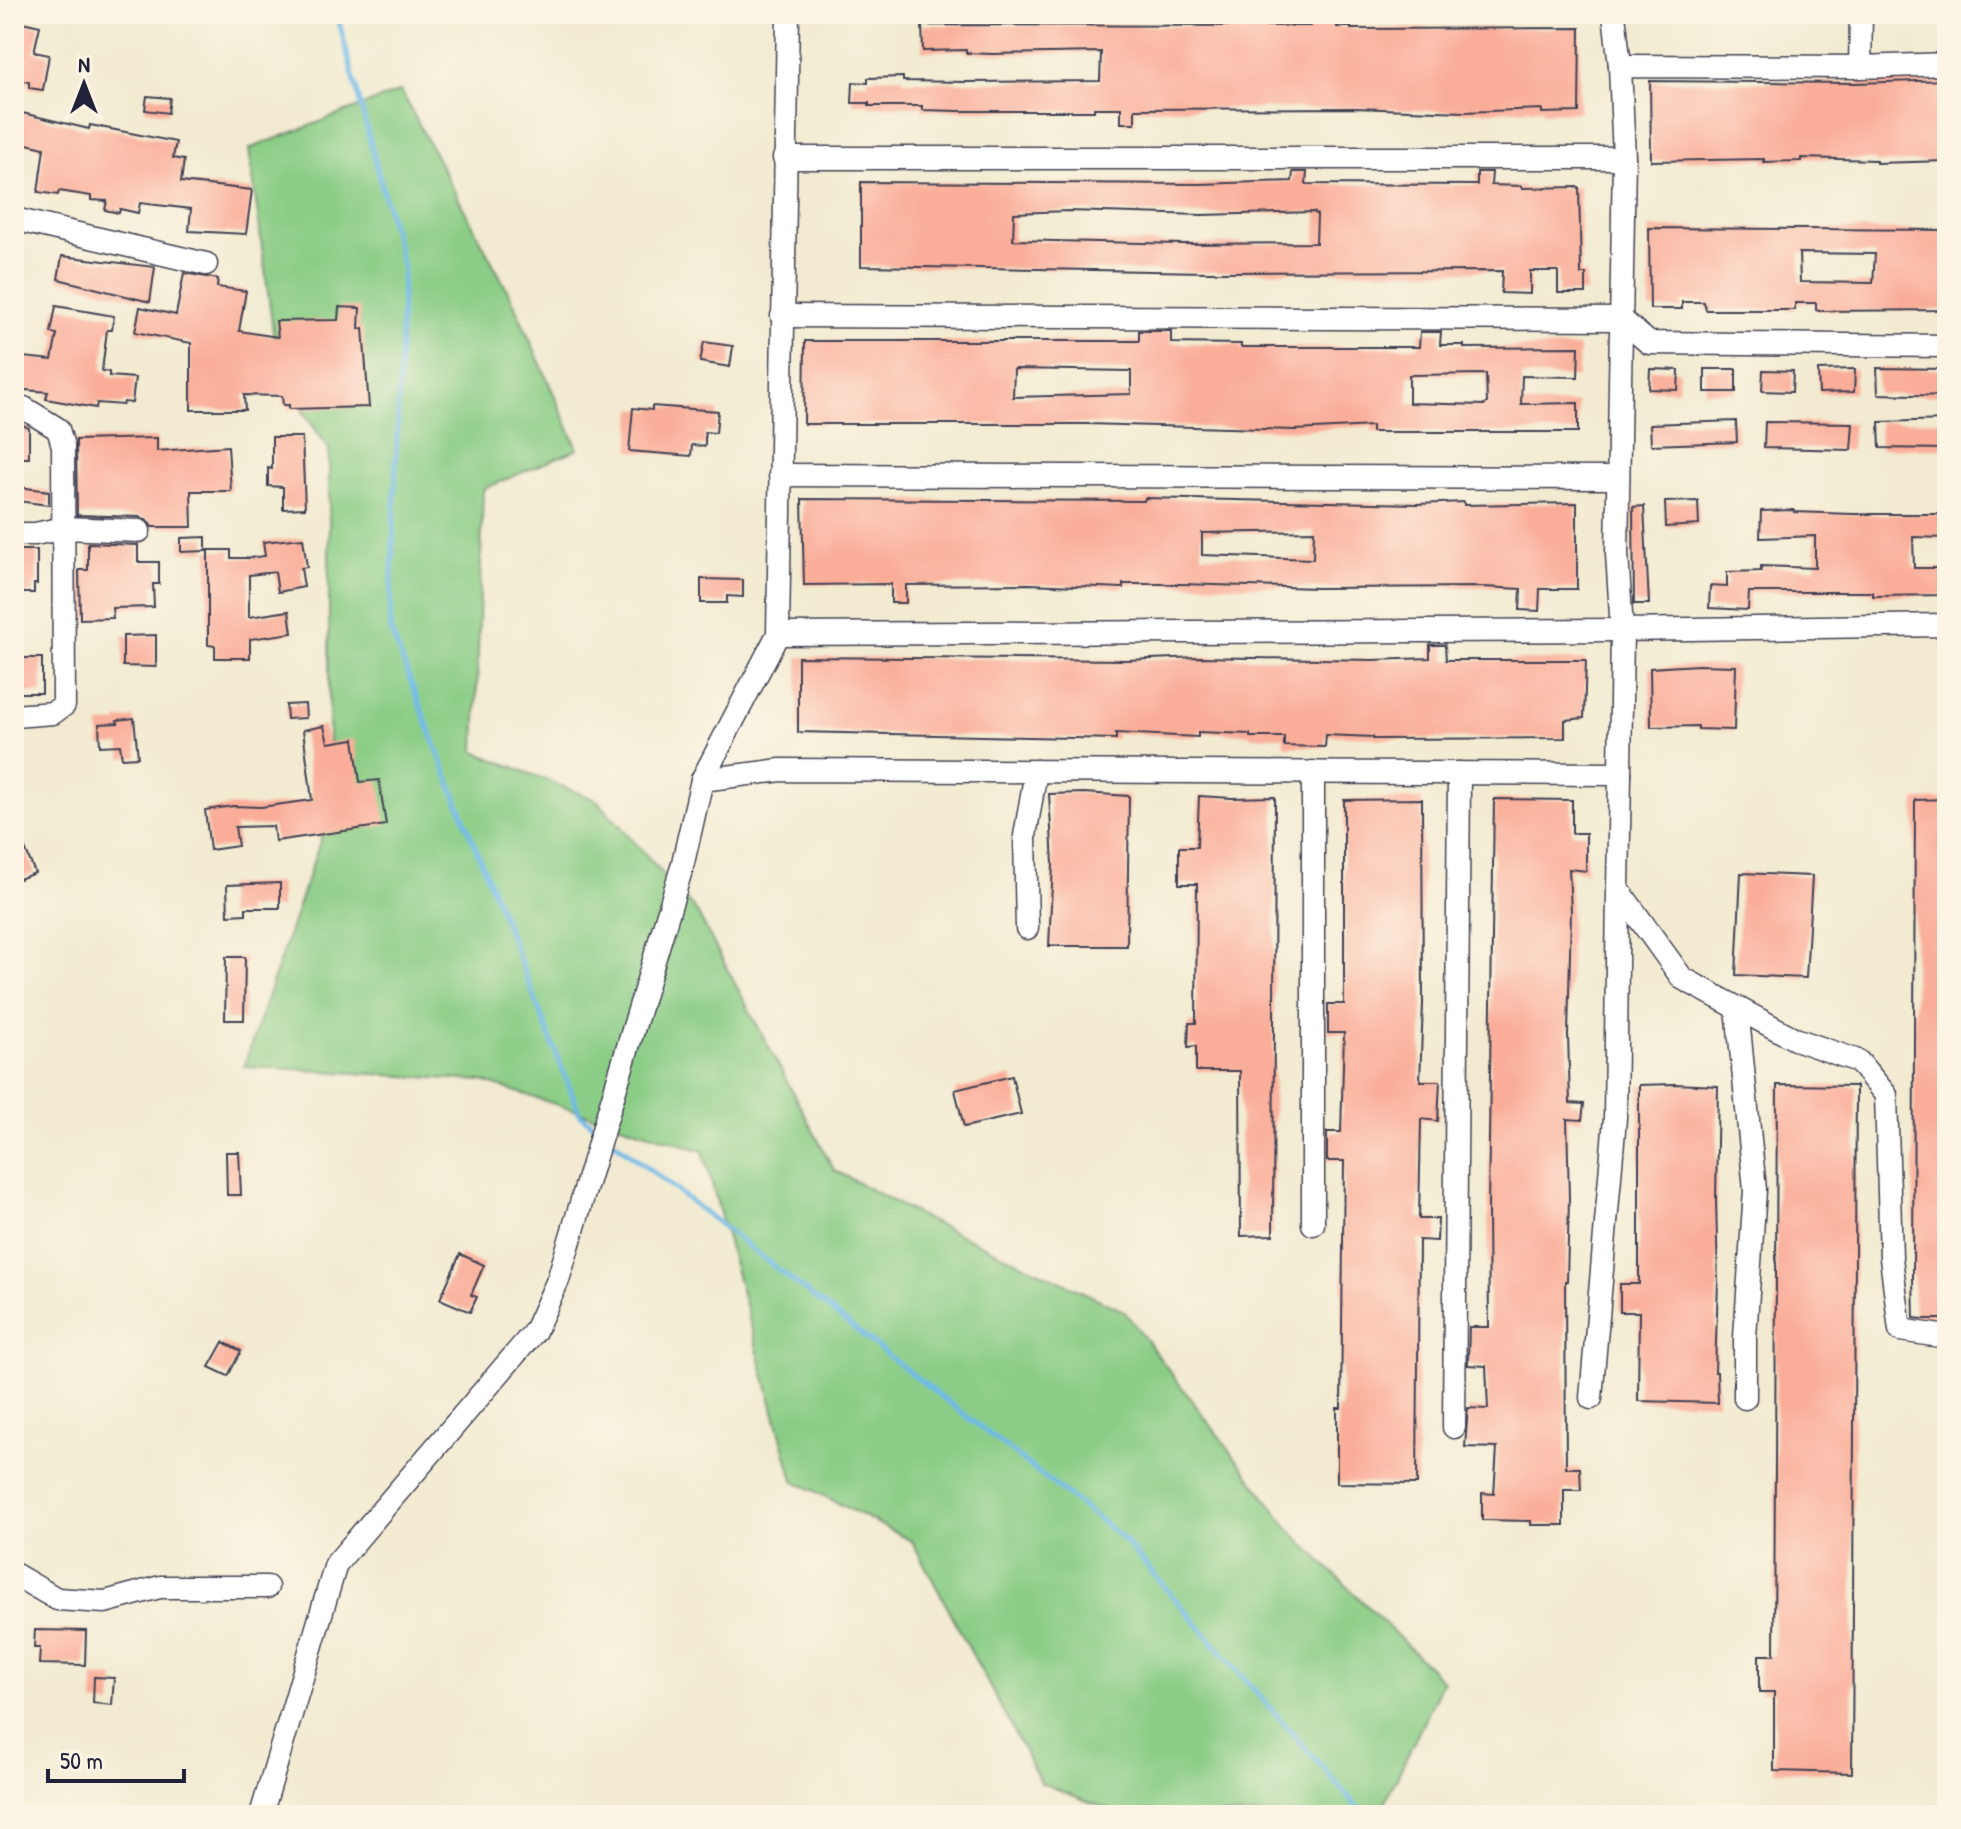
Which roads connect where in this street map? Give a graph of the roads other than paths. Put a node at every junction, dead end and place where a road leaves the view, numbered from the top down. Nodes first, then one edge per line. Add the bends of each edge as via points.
1 (788, 14) edge
2 (1614, 14) edge
3 (1861, 14) edge
4 (1947, 64) edge
5 (1620, 66) junction
6 (1860, 67) junction
7 (784, 158) junction
8 (1624, 158) junction
9 (14, 219) edge
10 (206, 264) dead end
11 (782, 316) junction
12 (1621, 319) junction
13 (1947, 346) edge
14 (14, 406) edge
15 (780, 475) junction
16 (1618, 478) junction
17 (64, 528) junction
18 (139, 531) dead end
19 (14, 534) edge
20 (1947, 625) edge
21 (1622, 630) junction
22 (778, 634) junction
23 (14, 716) edge
24 (1036, 771) junction
25 (1313, 772) junction
26 (1459, 773) junction
27 (1620, 774) junction
28 (702, 780) junction
29 (1618, 889) junction
30 (1027, 928) dead end
31 (1737, 1008) junction
32 (1313, 1224) dead end
33 (1947, 1337) edge
34 (1591, 1398) dead end
35 (1745, 1398) dead end
36 (1454, 1427) dead end
37 (14, 1574) edge
38 (267, 1587) dead end
39 (261, 1815) edge

1 - 7 street
2 - 5 street
3 - 6 street
4 - 6 street
5 - 6 street
5 - 8 street
7 - 8 street
7 - 11 street
8 - 12 street
9 - 10 street
11 - 12 street
11 - 15 street
12 - 13 street via 1649,343
12 - 16 street
14 - 17 street via 58,429
15 - 16 street
15 - 22 street
16 - 21 street
17 - 18 street
17 - 19 street
17 - 23 street via 64,705 53,713
20 - 21 street
21 - 22 street
21 - 27 street
22 - 28 street
24 - 25 street
24 - 28 street via 781,770
24 - 30 street via 1025,836
25 - 26 street
25 - 32 street
26 - 27 street
26 - 36 street
27 - 29 street
28 - 39 street via 682,867 558,1280 535,1331 336,1564
29 - 31 street via 1682,978
29 - 34 street via 1615,1118
31 - 33 street via 1795,1039 1858,1061 1886,1095 1891,1258 1900,1330
31 - 35 street via 1755,1190
37 - 38 street via 57,1599 105,1602 160,1587

